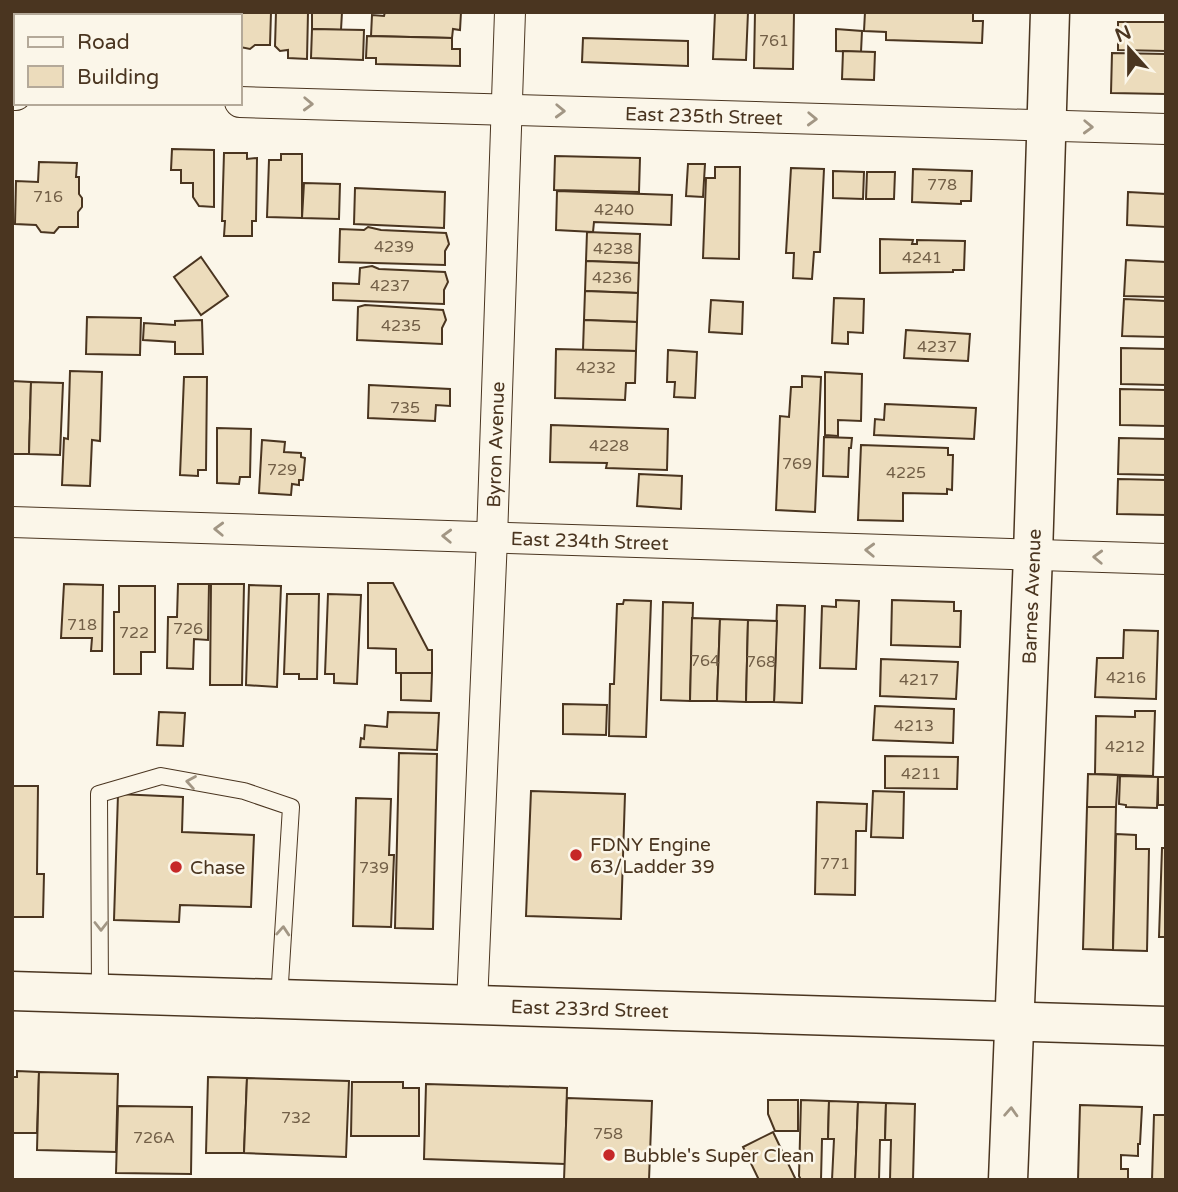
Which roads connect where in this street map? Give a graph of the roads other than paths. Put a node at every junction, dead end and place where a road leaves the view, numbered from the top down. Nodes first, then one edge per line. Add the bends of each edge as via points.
1 (510, 12) edge
2 (1049, 12) edge
3 (242, 102) edge
4 (506, 109) junction
5 (1047, 126) junction
6 (1166, 129) edge
7 (12, 522) edge
8 (492, 538) junction
9 (1033, 555) junction
10 (1166, 559) edge
11 (12, 991) edge
12 (100, 994) junction
13 (279, 999) junction
14 (472, 1004) junction
15 (1016, 1022) junction
16 (1166, 1027) edge
17 (1008, 1180) edge

1 - 4 street, Byron Avenue
2 - 5 street, Barnes Avenue
3 -> 4 street, East 235th Street
4 -> 5 street, East 235th Street
4 - 8 street, Byron Avenue
5 -> 6 street, East 235th Street
5 - 9 street, Barnes Avenue
8 -> 7 street, East 234th Street
9 -> 8 street, East 234th Street
8 - 14 street, Byron Avenue
10 -> 9 street, East 234th Street
9 - 15 street, Barnes Avenue
11 - 12 street, East 233rd Street
12 - 13 street, East 233rd Street
13 -> 12 lane via 291,807 244,791 161,776 99,794
13 - 14 street, East 233rd Street
14 - 15 street, East 233rd Street
15 - 16 street, East 233rd Street
17 -> 15 street, Barnes Avenue

